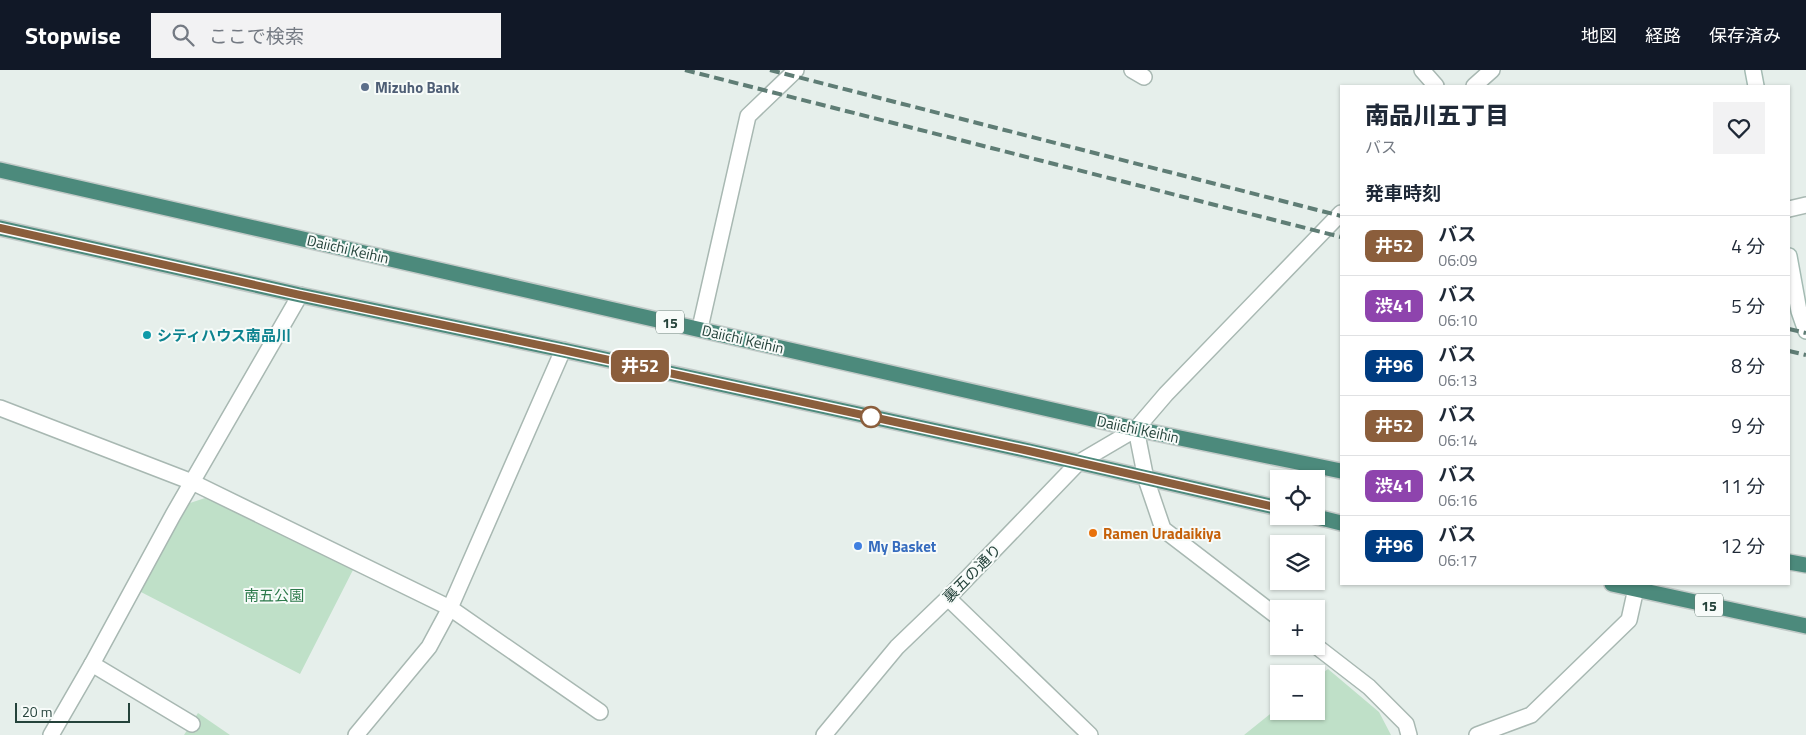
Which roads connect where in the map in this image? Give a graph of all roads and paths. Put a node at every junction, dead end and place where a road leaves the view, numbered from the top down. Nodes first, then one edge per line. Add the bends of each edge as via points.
1 (796, 70) edge
2 (1422, 70) edge
3 (1492, 70) edge
4 (1753, 70) edge
5 (1435, 85) edge
6 (1475, 85) edge
7 (1756, 85) edge
8 (0, 170) edge
9 (1806, 205) edge
10 (1790, 209) edge
11 (1340, 215) edge
12 (0, 228) edge
13 (1790, 262) edge
14 (300, 295) junction
15 (700, 328) junction
16 (1806, 331) edge
17 (563, 350) junction
18 (0, 408) edge
19 (1136, 429) junction
20 (1078, 463) junction
21 (1340, 471) edge
22 (1146, 479) junction
23 (192, 482) junction
24 (1270, 506) edge
25 (1325, 519) edge
26 (1340, 522) edge
27 (1790, 562) edge
28 (1806, 565) edge
29 (1636, 586) edge
30 (948, 598) junction
31 (450, 608) junction
32 (1270, 611) edge
33 (1806, 626) edge
34 (1325, 653) edge
35 (92, 664) junction
36 (600, 712) dead end
37 (192, 724) dead end
38 (51, 735) edge
39 (356, 735) edge
40 (824, 735) edge
41 (1090, 735) edge
42 (1409, 735) edge
43 (1477, 735) edge

1 - 15 street via 748,116
2 - 5 street
3 - 6 street
4 - 7 street
8 - 15 highway, Daiichi Keihin / 15
9 - 10 street
11 - 19 street, 裏五の通り
12 - 14 highway
13 - 16 street
14 - 17 highway
14 - 23 street
15 - 19 highway, Daiichi Keihin / 15
17 - 20 highway
17 - 31 street
18 - 23 street
19 - 20 street, 裏五の通り
19 - 21 highway, Daiichi Keihin / 15
19 - 22 street
20 - 22 highway
20 - 30 street, 裏五の通り
22 - 24 highway
22 - 32 street via 1163,530
23 - 31 street
23 - 35 street
25 - 26 highway
27 - 28 highway
29 - 33 highway, 15
29 - 43 street via 1629,620 1531,715
30 - 40 street, 裏五の通り via 897,647
30 - 41 street
31 - 36 street
31 - 39 street via 429,647
34 - 42 street via 1369,687 1406,724
35 - 37 street
35 - 38 street

